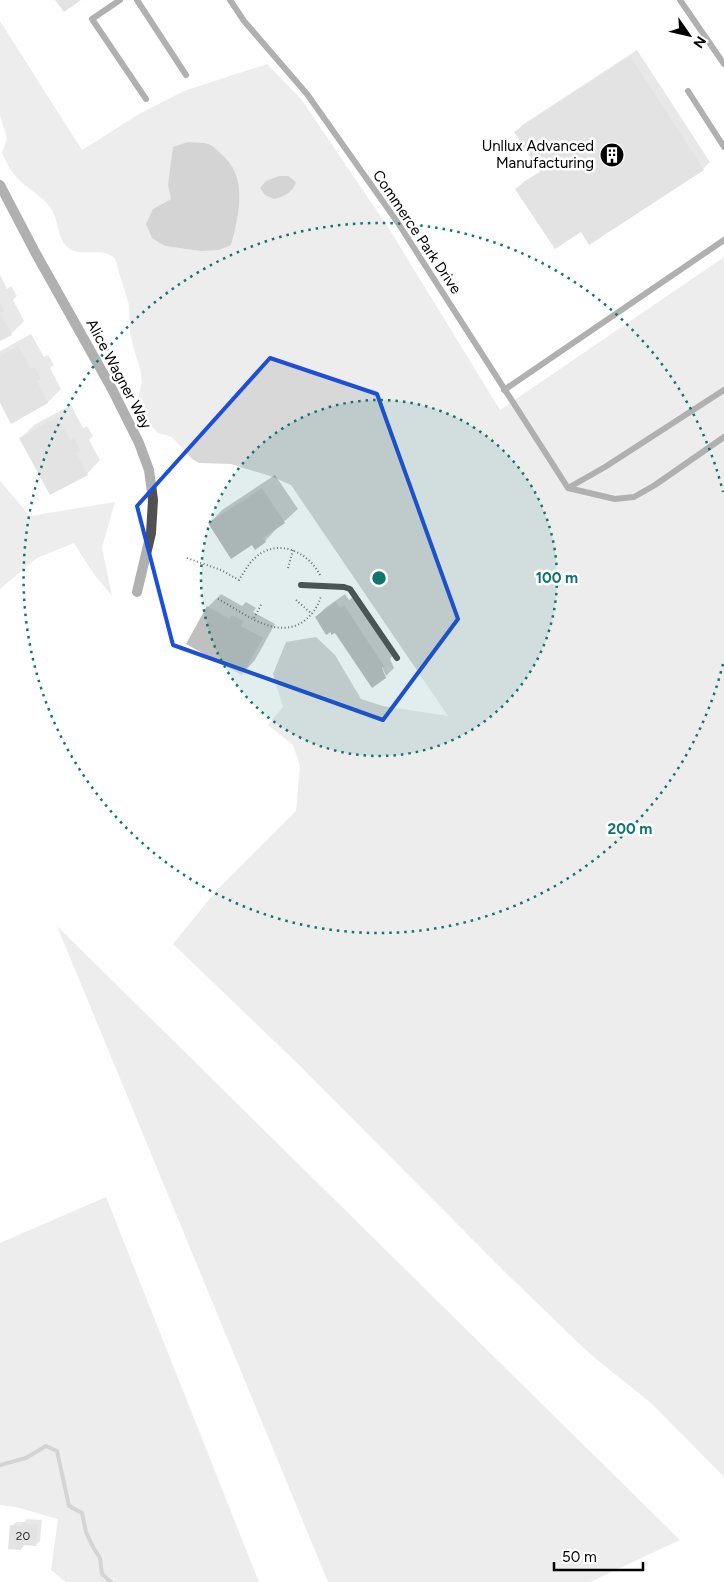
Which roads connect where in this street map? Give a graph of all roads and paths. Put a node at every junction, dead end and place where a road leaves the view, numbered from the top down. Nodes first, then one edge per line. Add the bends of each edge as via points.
1 (120, 0) edge
2 (137, 0) edge
3 (230, 0) edge
4 (680, 0) edge
5 (724, 64) edge
6 (186, 75) dead end
7 (688, 91) dead end
8 (146, 99) dead end
9 (724, 147) edge
10 (0, 185) edge
11 (724, 240) edge
12 (504, 390) junction
13 (724, 390) edge
14 (724, 437) edge
15 (568, 488) junction
16 (293, 550) junction
17 (187, 558) dead end
18 (288, 568) dead end
19 (301, 585) dead end
20 (321, 587) junction
21 (137, 592) dead end
22 (218, 599) dead end
23 (296, 600) dead end
24 (262, 603) dead end
25 (312, 614) junction
26 (253, 618) junction
27 (397, 658) dead end

1 - 8 lane via 92,19
2 - 6 lane
3 - 12 lane, Commerce Park Drive via 307,94 392,215
4 - 5 lane
7 - 9 lane
10 - 21 street, Alice Wagner Way via 112,389 139,442 149,470 153,500 151,533
11 - 12 lane
12 - 15 lane, Commerce Park Drive
13 - 15 lane
14 - 15 lane via 634,497 615,499
16 - 17 path via 270,549 256,556 240,580
16 - 18 path
16 - 20 path via 311,562 321,578
19 - 20 lane
20 - 25 path via 318,604
20 - 27 lane via 350,589
22 - 26 path
23 - 25 path
24 - 26 path
25 - 26 path via 301,623 285,628 265,625

